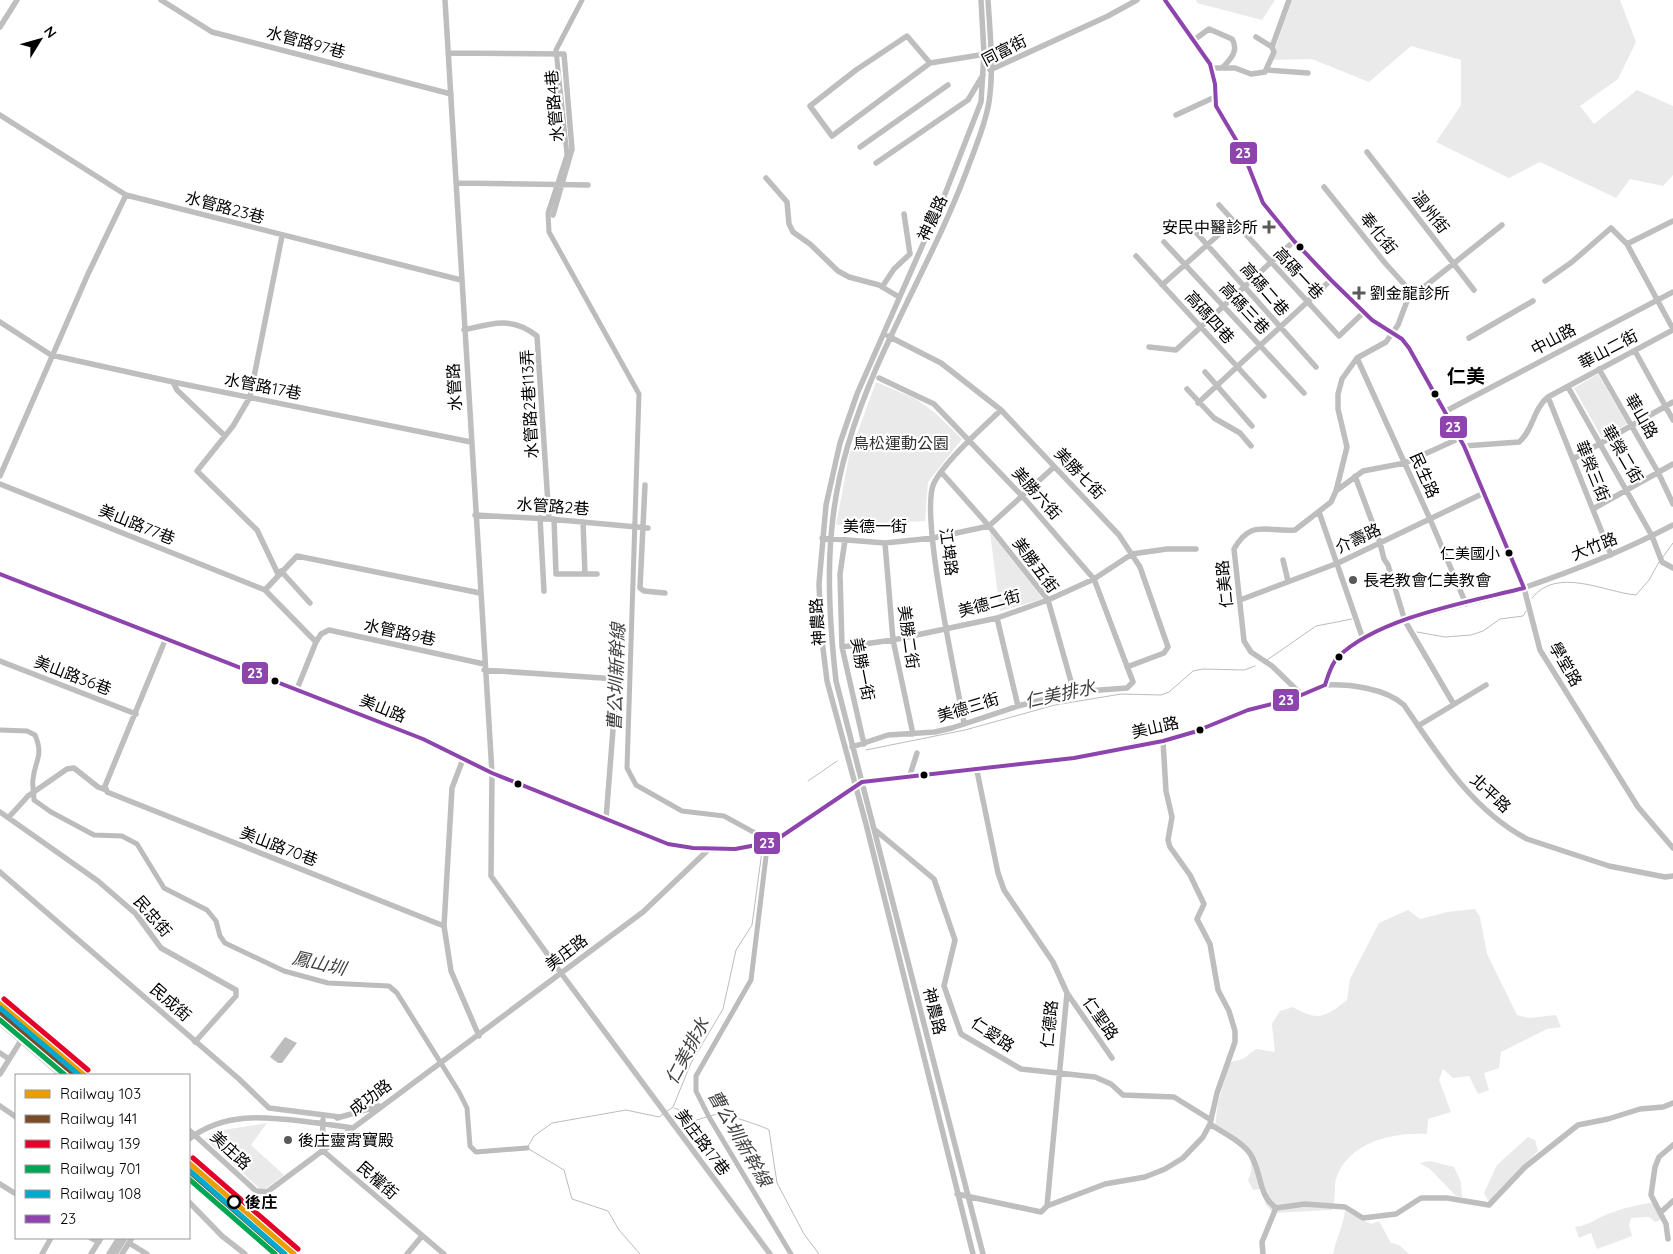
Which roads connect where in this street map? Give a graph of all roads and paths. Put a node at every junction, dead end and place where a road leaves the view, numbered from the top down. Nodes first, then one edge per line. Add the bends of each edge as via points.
1 (17, 0) edge
2 (161, 0) edge
3 (445, 0) edge
4 (981, 0) edge
5 (988, 0) edge
6 (1137, 0) edge
7 (1165, 0) edge
8 (1289, 0) edge
9 (0, 27) edge
10 (1256, 37) dead end
11 (1194, 40) junction
12 (1272, 47) junction
13 (448, 53) junction
14 (988, 54) junction
15 (930, 63) junction
16 (1223, 67) junction
17 (1212, 68) junction
18 (992, 70) junction
19 (1268, 70) junction
20 (1308, 73) dead end
21 (984, 74) junction
22 (948, 85) dead end
23 (451, 94) junction
24 (1215, 98) junction
25 (0, 115) edge
26 (1176, 115) dead end
27 (860, 147) dead end
28 (1366, 152) dead end
29 (876, 164) dead end
30 (766, 178) dead end
31 (456, 184) junction
32 (561, 184) junction
33 (588, 185) dead end
34 (1324, 186) dead end
35 (126, 195) junction
36 (1219, 205) dead end
37 (904, 214) dead end
38 (553, 215) dead end
39 (1673, 221) edge
40 (1234, 222) junction
41 (1502, 225) dead end
42 (1193, 229) dead end
43 (282, 236) junction
44 (1294, 241) junction
45 (1164, 242) dead end
46 (1627, 244) junction
47 (1208, 245) junction
48 (1136, 256) dead end
49 (1453, 262) junction
50 (1270, 263) junction
51 (1185, 264) junction
52 (462, 280) junction
53 (1331, 280) junction
54 (1545, 281) dead end
55 (1162, 285) junction
56 (1245, 286) junction
57 (882, 287) junction
58 (1474, 290) dead end
59 (1673, 292) edge
60 (1414, 294) junction
61 (899, 297) junction
62 (1657, 300) junction
63 (1532, 301) dead end
64 (1307, 302) junction
65 (1223, 306) junction
66 (1364, 312) junction
67 (0, 322) edge
68 (1280, 327) junction
69 (1200, 328) junction
70 (1673, 329) edge
71 (464, 330) junction
72 (1393, 332) junction
73 (883, 333) junction
74 (890, 336) junction
75 (1469, 338) dead end
76 (1260, 345) junction
77 (1148, 347) dead end
78 (1635, 351) junction
79 (51, 355) junction
80 (1357, 358) junction
81 (1237, 367) junction
82 (1316, 367) dead end
83 (1599, 369) junction
84 (1205, 372) dead end
85 (879, 378) dead end
86 (173, 382) junction
87 (1216, 386) junction
88 (1568, 387) junction
89 (1187, 389) dead end
90 (1304, 393) dead end
91 (1264, 396) dead end
92 (1548, 397) junction
93 (250, 398) junction
94 (1673, 402) edge
95 (1198, 403) junction
96 (1665, 406) junction
97 (1000, 410) junction
98 (1446, 412) junction
99 (1673, 420) edge
100 (1252, 426) dead end
101 (1632, 426) junction
102 (225, 436) junction
103 (1460, 438) junction
104 (969, 440) junction
105 (471, 442) junction
106 (1601, 444) junction
107 (1251, 446) dead end
108 (1464, 446) junction
109 (1574, 460) junction
110 (1405, 463) junction
111 (1673, 464) edge
112 (1054, 467) junction
113 (1658, 472) junction
114 (942, 473) junction
115 (0, 476) edge
116 (1355, 476) junction
117 (0, 484) edge
118 (645, 484) dead end
119 (1627, 490) junction
120 (1336, 491) junction
121 (1484, 493) junction
122 (1023, 497) junction
123 (1673, 504) edge
124 (1593, 509) junction
125 (1320, 512) junction
126 (475, 515) junction
127 (540, 518) junction
128 (552, 519) junction
129 (1430, 519) junction
130 (583, 522) junction
131 (1673, 525) edge
132 (989, 526) junction
133 (644, 528) junction
134 (1652, 536) junction
135 (822, 538) junction
136 (933, 538) junction
137 (830, 540) junction
138 (845, 540) junction
139 (885, 543) junction
140 (1380, 543) junction
141 (1196, 549) dead end
142 (1132, 554) junction
143 (1611, 554) junction
144 (1283, 560) dead end
145 (1338, 563) junction
146 (1673, 568) edge
147 (279, 573) junction
148 (0, 574) edge
149 (585, 574) junction
150 (597, 574) dead end
151 (1094, 579) junction
152 (1288, 581) junction
153 (1524, 588) junction
154 (265, 590) junction
155 (544, 591) dead end
156 (480, 593) junction
157 (665, 593) dead end
158 (1048, 600) junction
159 (1240, 600) junction
160 (310, 603) dead end
161 (1466, 604) junction
162 (997, 618) junction
163 (1405, 621) junction
164 (946, 629) junction
165 (166, 638) junction
166 (1363, 639) junction
167 (894, 640) junction
168 (316, 642) junction
169 (842, 647) junction
170 (0, 662) edge
171 (484, 667) junction
172 (1127, 667) junction
173 (1486, 684) dead end
174 (1325, 685) junction
175 (296, 689) junction
176 (1074, 692) junction
177 (1302, 695) junction
178 (1453, 703) junction
179 (1018, 706) junction
180 (136, 714) junction
181 (964, 723) junction
182 (1418, 726) junction
183 (912, 734) junction
184 (1163, 741) junction
185 (864, 744) junction
186 (852, 747) junction
187 (917, 753) dead end
188 (463, 759) junction
189 (977, 771) junction
190 (492, 773) junction
191 (909, 778) junction
192 (862, 782) junction
193 (855, 787) junction
194 (106, 790) junction
195 (0, 812) edge
196 (9, 817) junction
197 (606, 819) junction
198 (866, 824) junction
199 (875, 830) junction
200 (1673, 848) edge
201 (709, 849) junction
202 (0, 872) edge
203 (1673, 876) edge
204 (444, 926) junction
205 (561, 973) junction
206 (1067, 993) junction
207 (0, 1023) edge
208 (479, 1036) junction
209 (20, 1042) junction
210 (195, 1042) junction
211 (0, 1052) edge
212 (1112, 1058) dead end
213 (9, 1059) junction
214 (433, 1068) joint
215 (0, 1074) edge
216 (60, 1074) edge
217 (1058, 1074) junction
218 (1673, 1103) edge
219 (383, 1105) junction
220 (0, 1106) edge
221 (323, 1115) junction
222 (15, 1116) edge
223 (340, 1117) junction
224 (1211, 1122) junction
225 (320, 1123) junction
226 (353, 1128) junction
227 (190, 1131) edge
228 (190, 1138) edge
229 (1673, 1145) edge
230 (322, 1150) junction
231 (0, 1184) edge
232 (15, 1193) edge
233 (957, 1194) junction
234 (968, 1197) junction
235 (1673, 1200) edge
236 (190, 1203) edge
237 (1047, 1206) junction
238 (1276, 1208) junction
239 (1660, 1213) junction
240 (422, 1236) junction
241 (50, 1239) edge
242 (118, 1239) edge
243 (1668, 1239) dead end
244 (100, 1240) edge
245 (129, 1240) edge
246 (42, 1254) edge
247 (91, 1254) edge
248 (109, 1254) edge
249 (115, 1254) edge
250 (122, 1254) edge
251 (147, 1254) edge
252 (245, 1254) edge
253 (406, 1254) edge
254 (444, 1254) edge
255 (770, 1254) edge
256 (973, 1254) edge
257 (983, 1254) edge
258 (1262, 1254) edge

1 - 9 street
2 - 23 street, 水管路97巷 via 212,32
3 - 13 street, 水管路
4 - 14 street, 神農路
5 - 14 street, 神農路
6 - 18 street, 同富街
7 - 11 street
8 - 12 street
10 - 12 street
11 - 16 street via 1209,29 1232,39 1235,50
11 - 17 street
12 - 19 street via 1274,52
13 - 23 street, 水管路
13 - 32 street, 水管路4巷 via 564,56 572,149
14 - 15 street
14 - 18 street, 神農路
14 - 21 street, 神農路
15 - 15 street via 907,36 810,106 832,136
16 - 17 street
16 - 19 street via 1252,74
17 - 24 street, 學堂路
18 - 21 street, 同富街
18 - 74 street, 神農路 via 989,103 981,131 953,206
19 - 20 street
21 - 29 street, 同富街 via 968,100
21 - 61 street, 神農路 via 981,102 972,129
22 - 27 street
23 - 31 street, 水管路
24 - 26 street
24 - 44 street, 學堂路 via 1220,115 1239,144 1263,202
25 - 35 street, 水管路23巷
28 - 49 street, 溫州街
30 - 57 street via 787,202 793,232 838,271
31 - 32 street
31 - 52 street, 水管路
32 - 33 street
32 - 38 street, 水管路4巷
34 - 60 street, 奉化街
35 - 43 street, 水管路23巷
35 - 79 street
36 - 40 street, 高碼一巷
37 - 57 street via 910,254
39 - 46 street
40 - 47 street
40 - 50 street, 高碼一巷
41 - 49 street
42 - 47 street, 高碼二巷
43 - 52 street, 水管路23巷
43 - 93 street
44 - 50 street
44 - 53 street, 學堂路
45 - 51 street, 高碼三巷
46 - 54 street via 1611,228
46 - 62 street
47 - 51 street
47 - 56 street, 高碼二巷
48 - 55 street, 高碼四巷
49 - 58 street, 溫州街
49 - 60 street
50 - 56 street
50 - 64 street, 高碼一巷
51 - 55 street
51 - 65 street, 高碼三巷
52 - 71 street, 水管路
53 - 64 street
53 - 66 street, 學堂路
55 - 69 street, 高碼四巷
56 - 65 street
56 - 68 street, 高碼二巷
57 - 61 street
59 - 62 street, 中山路
60 - 72 street via 1407,301
61 - 73 street, 神農路
62 - 70 street
62 - 98 street, 中山路
63 - 75 street
64 - 66 street, 高碼一巷 via 1339,336
64 - 68 street
65 - 69 street
65 - 76 street, 高碼三巷
66 - 72 street, 學堂路
67 - 79 street
68 - 76 street
68 - 82 street, 高碼二巷
69 - 77 street via 1176,350
69 - 81 street, 高碼四巷
70 - 78 street, 華山二街
71 - 105 street, 水管路
71 - 128 street, 水管路2巷113弄 via 500,322 513,323 537,336
72 - 80 street, 仁美路 via 1386,342
72 - 98 street, 學堂路 via 1409,348
73 - 74 street, 美勝七街
73 - 135 street, 神農路 via 840,443
74 - 97 street, 美勝七街 via 941,363
74 - 137 street, 神農路 via 848,445
76 - 81 street
76 - 90 street, 高碼三巷
78 - 83 street, 華山二街
78 - 96 street
79 - 86 street, 水管路17巷
79 - 115 street
80 - 110 street, 民生路
80 - 120 street, 仁美路 via 1342,379 1338,394 1338,409 1347,446
81 - 87 street
81 - 91 street, 高碼四巷
83 - 88 street, 華山二街
83 - 101 street, 華山路
84 - 87 street
85 - 104 street, 美勝六街 via 934,404
86 - 93 street, 水管路17巷
86 - 102 street via 177,390
87 - 95 street
87 - 100 street
88 - 92 street, 華山二街
88 - 106 street, 華榮二街
89 - 95 street
92 - 108 street via 1536,410 1523,439 1508,444 1491,442
92 - 109 street, 華榮三街
93 - 102 street
93 - 105 street, 水管路17巷
94 - 96 street
95 - 107 street via 1214,418 1240,433
96 - 99 street
96 - 101 street
97 - 104 street, 江埤路
97 - 112 street, 美勝七街
98 - 103 street, 學堂路
101 - 106 street
101 - 113 street, 華山路
102 - 147 street via 197,471 257,530
103 - 108 street, 學堂路
103 - 110 street
104 - 114 street, 江埤路
104 - 122 street, 美勝六街
105 - 126 street, 水管路
106 - 109 street
106 - 119 street, 華榮二街
108 - 121 street, 學堂路
109 - 124 street, 華榮三街
110 - 116 street via 1363,471
110 - 129 street, 民生路
111 - 113 street
112 - 122 street, 美德一街
112 - 142 street, 美勝七街 via 1119,535
113 - 119 street
113 - 123 street, 華山路
114 - 132 street, 美勝五街
114 - 136 street, 江埤路 via 933,485 931,496
116 - 120 street
116 - 140 street
117 - 154 street, 美山路77巷
118 - 133 street
119 - 124 street
119 - 134 street, 華榮二街
120 - 125 street, 仁美路 via 1331,502
121 - 129 street, 介壽路
121 - 153 street, 學堂路
122 - 132 street, 美德一街
122 - 151 street, 美勝六街
124 - 143 street, 華榮三街
125 - 145 street
125 - 159 street, 仁美路 via 1295,530 1256,528 1242,536 1234,549
126 - 127 street, 水管路2巷
126 - 156 street, 水管路
127 - 128 street, 水管路2巷
127 - 155 street
128 - 130 street, 水管路2巷
128 - 149 street via 556,574
129 - 140 street, 介壽路
129 - 161 street, 民生路
130 - 133 street, 水管路2巷
130 - 149 street
131 - 134 street, 大竹路
132 - 136 street, 美德一街
132 - 158 street, 美勝五街
133 - 157 street via 640,588
134 - 143 street, 大竹路
134 - 146 street, 華榮二街 via 1662,562
135 - 137 street, 美德一街
135 - 193 street, 神農路 via 819,584 827,681
136 - 139 street, 美德一街
136 - 164 street, 江埤路
137 - 138 street, 美德一街
137 - 186 street, 神農路 via 830,632 836,681
138 - 139 street, 美德一街
138 - 169 street, 美勝一街 via 840,574
139 - 167 street, 美勝二街
140 - 145 street, 介壽路
140 - 163 street
141 - 142 street
142 - 151 street, 美德二街
142 - 172 street, 美勝七街 via 1140,567 1168,647 1164,654
143 - 153 street, 大竹路
144 - 152 street
145 - 152 street, 介壽路
145 - 166 street
147 - 154 street
147 - 156 street via 293,558 302,556
147 - 160 street
148 - 165 street, 美山路
149 - 150 street
151 - 158 street, 美德二街
151 - 172 street, 美勝六街
152 - 159 street, 介壽路
153 - 161 street
153 - 200 street, 學堂路 via 1540,650 1638,807
154 - 168 street, 美山路77巷
156 - 171 street, 水管路
158 - 162 street, 美德二街
158 - 176 street, 美勝五街
159 - 177 street, 仁美路 via 1244,641 1251,652 1272,666
161 - 163 street
162 - 164 street, 美德二街
162 - 179 street
163 - 166 street
163 - 178 street
164 - 167 street, 美德二街
164 - 181 street, 江埤路
165 - 175 street, 美山路
165 - 180 street
166 - 174 street via 1337,658
167 - 169 street, 美德二街
167 - 183 street, 美勝二街
168 - 171 street, 水管路9巷 via 329,630
168 - 175 street
169 - 185 street, 美勝一街
170 - 180 street, 美山路36巷
171 - 190 street, 水管路
171 - 197 street via 617,679
172 - 176 street, 美德三街 via 1132,682 1128,688
173 - 178 street
174 - 177 street, 美山路
174 - 182 street, 北平路 via 1340,684 1397,698
175 - 188 street, 美山路 via 423,739
176 - 179 street, 美德三街
177 - 184 street, 美山路 via 1248,710
178 - 182 street
179 - 181 street, 美德三街
180 - 194 street
181 - 183 street, 美德三街 via 935,732
182 - 203 street, 北平路 via 1455,778 1515,833 1609,866
183 - 185 street, 美德三街 via 888,736
184 - 189 street, 美山路 via 1074,758
184 - 224 street via 1166,791 1172,817 1168,840 1204,904 1197,919 1198,925 1210,944 1218,990 1235,1031 1235,1042 1217,1093
185 - 186 street, 美德三街
186 - 192 street, 神農路
187 - 191 street
188 - 190 street, 美山路
188 - 204 street via 452,788
189 - 191 street, 美山路
189 - 206 street, 仁德路 via 1004,890 1053,962
190 - 197 street, 美山路
190 - 205 street, 美庄路17巷 via 491,876
191 - 192 street, 美山路
192 - 193 street
192 - 199 street, 神農路
193 - 198 street, 神農路
193 - 201 street, 美山路 via 773,842 758,847
194 - 196 street, 美山路70巷 via 74,768 67,769 28,796
194 - 204 street, 美山路70巷 via 111,795
195 - 196 street, 民忠街
196 - 210 street, 民忠街 via 98,880 136,914 161,948 236,990 236,996
197 - 201 street, 美山路 via 683,849
198 - 199 street, 仁愛路
198 - 233 street, 神農路
199 - 217 street, 仁愛路 via 934,879 955,940 944,986 961,1034 1021,1069
199 - 234 street, 神農路
201 - 205 street, 美庄路 via 643,912
202 - 210 street, 民成街
204 - 208 street via 451,971
205 - 208 street, 美庄路
205 - 255 street, 美庄路17巷
206 - 212 street, 仁聖路
206 - 217 street, 仁德路
207 - 209 street
208 - 214 street, 美庄路
209 - 213 street
209 - 216 street
210 - 221 street, 民成街 via 269,1108
211 - 213 street
213 - 215 street
214 - 219 street, 成功路
217 - 224 street, 仁愛路 via 1095,1077 1124,1095 1174,1097
217 - 237 street, 仁德路
218 - 238 street via 1578,1125 1525,1167 1489,1206 1447,1198 1421,1198 1396,1214 1363,1218 1345,1207 1305,1204
219 - 223 street
219 - 226 street, 成功路
220 - 222 street
221 - 223 street, 民成街
221 - 225 street
223 - 225 street
224 - 237 street via 1203,1137 1183,1158 1165,1168 1145,1177 1105,1184
224 - 238 street, 仁愛路 via 1251,1155 1263,1195
225 - 226 street, 成功路
225 - 228 street, 成功路, bridge via 246,1117 211,1125
225 - 230 street
226 - 230 street, 美庄路
227 - 230 street, 美庄路 via 256,1192 261,1193 267,1192
229 - 239 street via 1659,1157 1655,1167 1651,1195
230 - 240 street, 民權街
231 - 232 street
233 - 234 street
233 - 256 street, 神農路
234 - 237 street via 1040,1212
234 - 257 street, 神農路
235 - 239 street
236 - 252 street
238 - 258 street via 1262,1242
239 - 243 street
240 - 253 street
240 - 254 street, 民權街
241 - 246 street
242 - 248 street
244 - 247 street
245 - 249 street
245 - 250 street
245 - 251 street

